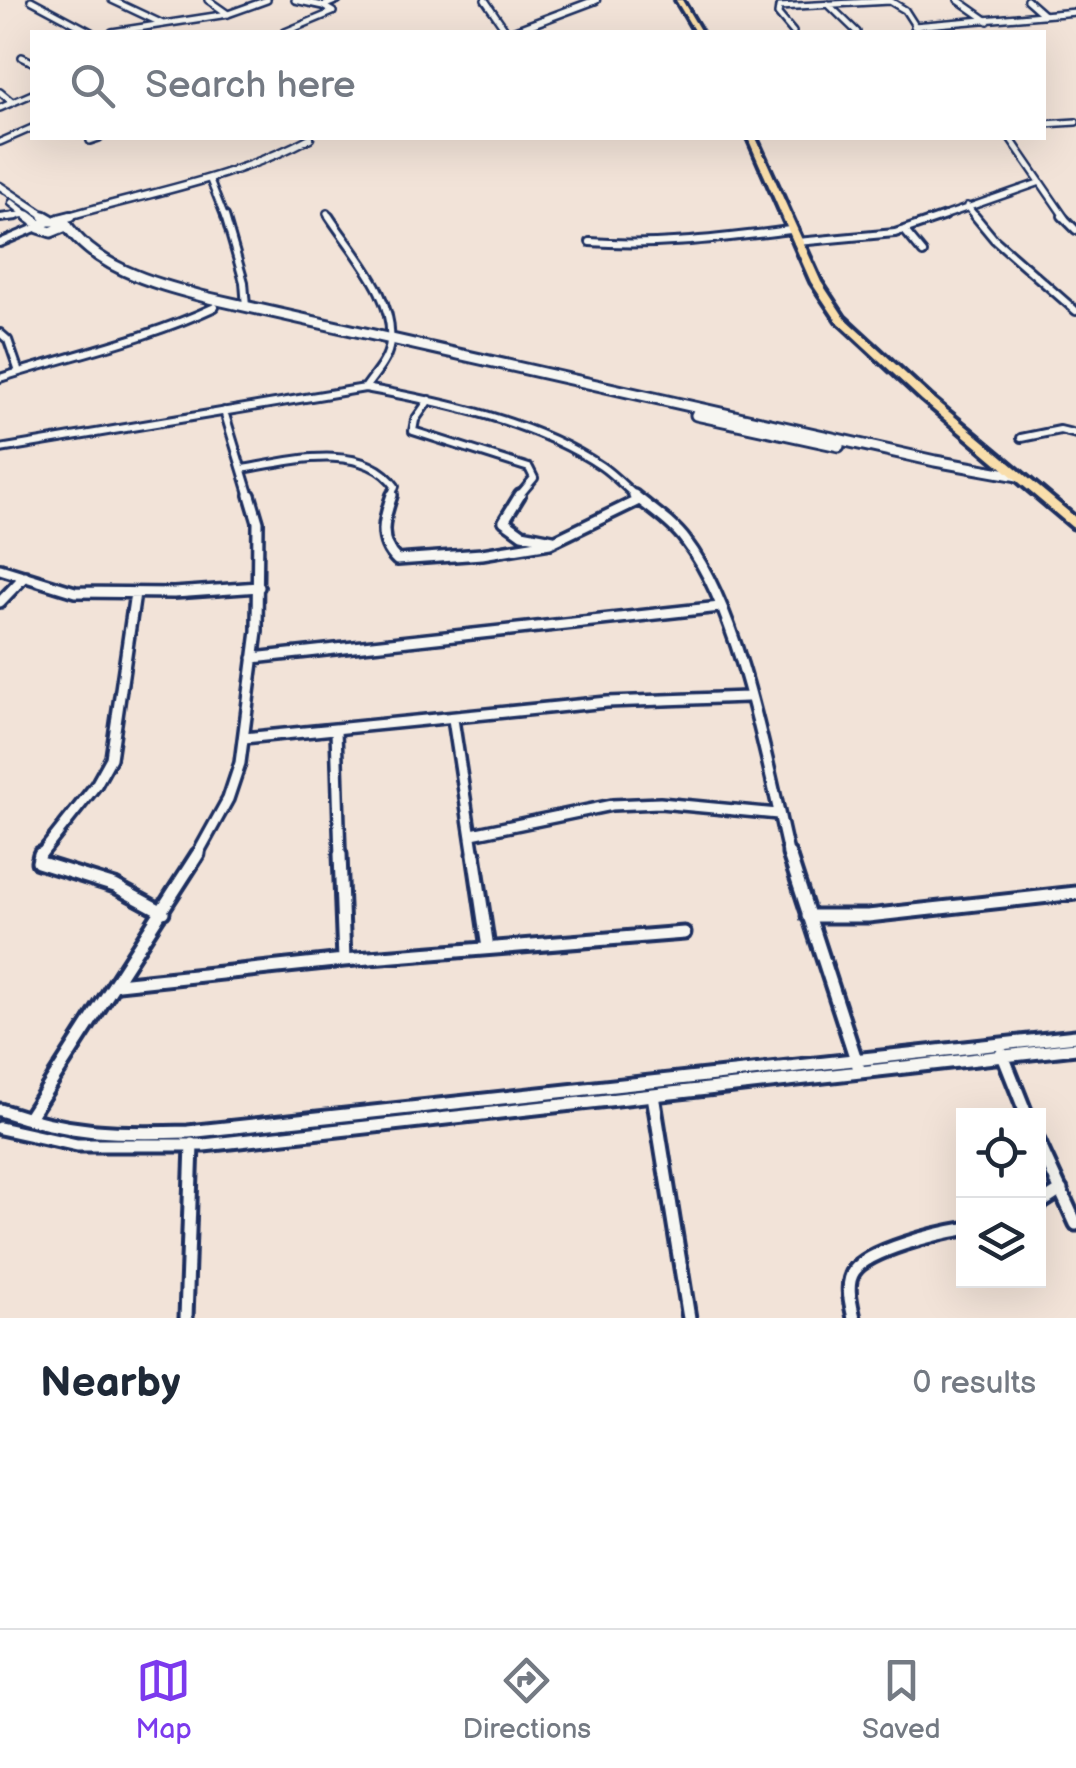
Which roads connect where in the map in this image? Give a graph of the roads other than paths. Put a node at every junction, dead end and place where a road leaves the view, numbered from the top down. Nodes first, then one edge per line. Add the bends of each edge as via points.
1 (31, 0) edge
2 (112, 0) edge
3 (208, 0) edge
4 (268, 0) edge
5 (295, 0) edge
6 (338, 0) edge
7 (485, 0) edge
8 (596, 0) edge
9 (679, 0) edge
10 (958, 0) edge
11 (1027, 0) edge
12 (809, 2) edge
13 (828, 4) junction
14 (323, 6) junction
15 (1076, 12) edge
16 (228, 14) junction
17 (1042, 16) junction
18 (988, 20) junction
19 (163, 24) junction
20 (914, 26) junction
21 (88, 30) edge
22 (125, 30) edge
23 (289, 30) edge
24 (508, 30) edge
25 (514, 30) edge
26 (697, 30) edge
27 (792, 30) edge
28 (854, 30) edge
29 (918, 30) edge
30 (22, 56) dead end
31 (30, 61) edge
32 (0, 92) edge
33 (30, 95) edge
34 (12, 102) junction
35 (0, 108) edge
36 (1075, 123) edge
37 (1046, 124) edge
38 (30, 129) edge
39 (93, 140) edge
40 (301, 140) edge
41 (753, 140) edge
42 (1011, 140) edge
43 (90, 141) dead end
44 (0, 142) edge
45 (210, 180) junction
46 (1038, 184) junction
47 (0, 186) edge
48 (0, 195) edge
49 (967, 206) junction
50 (327, 213) dead end
51 (27, 214) junction
52 (1076, 214) edge
53 (1063, 215) junction
54 (0, 218) edge
55 (61, 222) junction
56 (44, 229) junction
57 (792, 230) junction
58 (904, 230) junction
59 (1076, 230) edge
60 (13, 238) joint
61 (590, 242) dead end
62 (797, 242) junction
63 (0, 243) edge
64 (923, 253) dead end
65 (216, 307) junction
66 (246, 307) junction
67 (1076, 311) edge
68 (0, 333) edge
69 (389, 343) junction
70 (19, 372) junction
71 (0, 378) edge
72 (366, 388) junction
73 (430, 400) junction
74 (224, 410) junction
75 (1076, 434) edge
76 (1021, 438) dead end
77 (0, 449) edge
78 (243, 469) junction
79 (1018, 476) junction
80 (639, 500) junction
81 (1076, 524) edge
82 (559, 540) junction
83 (0, 569) edge
84 (25, 576) junction
85 (259, 587) junction
86 (135, 593) junction
87 (0, 602) edge
88 (720, 607) junction
89 (254, 658) junction
90 (747, 696) junction
91 (453, 719) junction
92 (336, 730) junction
93 (244, 738) junction
94 (778, 814) junction
95 (472, 834) junction
96 (1076, 893) edge
97 (163, 912) junction
98 (808, 916) junction
99 (684, 933) dead end
100 (488, 948) junction
101 (344, 960) junction
102 (118, 984) junction
103 (1076, 1036) edge
104 (1076, 1048) edge
105 (1001, 1052) junction
106 (858, 1066) junction
107 (653, 1096) junction
108 (1024, 1108) edge
109 (0, 1110) edge
110 (29, 1118) junction
111 (0, 1128) edge
112 (192, 1138) junction
113 (1046, 1158) edge
114 (1061, 1190) junction
115 (1046, 1200) edge
116 (1076, 1224) edge
117 (956, 1231) edge
118 (186, 1318) edge
119 (689, 1318) edge
120 (854, 1318) edge

1 - 21 street
2 - 19 street
3 - 16 street
4 - 16 street
5 - 14 street
6 - 14 street
7 - 24 street
8 - 25 street
9 - 26 main road
10 - 18 street
11 - 17 street via 1047,14
12 - 13 street
12 - 27 street via 777,8
13 - 20 street via 894,2
13 - 28 street
14 - 23 street via 333,12
15 - 17 street
16 - 19 street
17 - 18 street
18 - 20 street
19 - 22 street
20 - 29 street
30 - 31 street
32 - 34 street
33 - 34 street
34 - 35 street
36 - 37 street
38 - 44 street
39 - 43 street
40 - 45 street via 255,166
41 - 57 main road
42 - 46 street
45 - 55 street
45 - 66 street via 241,265
46 - 49 street
46 - 53 street
47 - 55 main road
48 - 51 main road
49 - 58 street
49 - 67 street via 994,239
50 - 69 street via 373,283
51 - 54 street
51 - 56 main road
52 - 53 street
53 - 59 street
55 - 56 main road
55 - 56 main road
55 - 66 main road via 131,272
56 - 60 street
56 - 65 main road via 127,277
57 - 61 street via 666,245
57 - 62 main road
58 - 62 street
58 - 64 street
60 - 63 street
62 - 79 main road via 848,328
65 - 69 main road
65 - 70 street via 169,330
66 - 69 main road
68 - 70 street
69 - 72 street
69 - 79 main road via 812,441
70 - 71 street
72 - 73 street
72 - 74 street
73 - 80 street via 559,443 602,466
73 - 82 street via 413,431 529,468 534,478 504,521 522,534
74 - 77 street
74 - 78 street
75 - 76 street via 1060,430
78 - 82 street via 342,459 391,476 395,486 384,542 398,560
78 - 85 street via 258,522
79 - 81 main road
80 - 82 street
80 - 88 street via 685,539
83 - 84 street
84 - 86 street via 75,592
84 - 87 street
85 - 86 street
85 - 89 street
86 - 97 street via 111,758 38,862 115,886
88 - 89 street
88 - 90 street
89 - 93 street
90 - 91 street
90 - 94 street
91 - 92 street
91 - 95 street
92 - 93 street via 287,728
92 - 101 street
93 - 97 street via 228,799
94 - 95 street via 612,805
94 - 98 street
95 - 100 street
96 - 98 street via 868,916
97 - 102 street
98 - 106 street
99 - 100 street
100 - 101 street
101 - 102 street
102 - 110 street
103 - 105 street
104 - 105 street
105 - 106 street
105 - 108 street
106 - 107 street
106 - 112 street
107 - 112 street
107 - 119 street
109 - 110 street
110 - 112 street via 98,1134
111 - 112 street via 88,1150
112 - 118 street
113 - 114 street
114 - 115 street
114 - 116 street
117 - 120 street via 863,1262 850,1282

